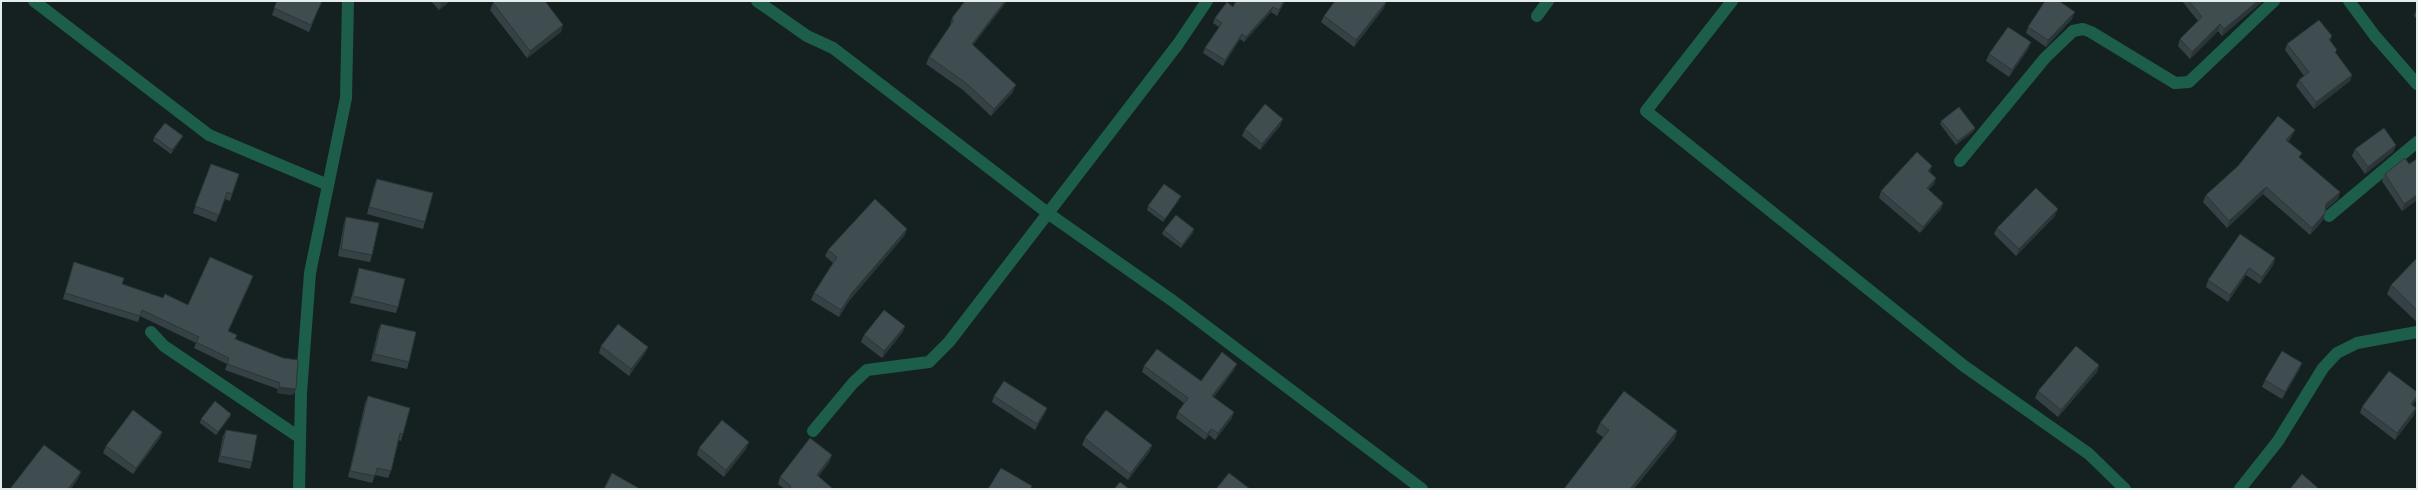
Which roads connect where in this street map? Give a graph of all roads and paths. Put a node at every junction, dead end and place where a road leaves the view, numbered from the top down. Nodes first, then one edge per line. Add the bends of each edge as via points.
1 (34, 1) edge
2 (348, 1) edge
3 (757, 1) edge
4 (1207, 1) edge
5 (1548, 1) edge
6 (1732, 1) edge
7 (2274, 1) edge
8 (2350, 1) edge
9 (1536, 16) dead end
10 (2417, 84) edge
11 (2417, 142) edge
12 (1960, 161) dead end
13 (328, 185) junction
14 (1049, 214) junction
15 (2329, 216) dead end
16 (151, 332) dead end
17 (2417, 332) edge
18 (813, 431) dead end
19 (299, 437) junction
20 (299, 489) edge
21 (1422, 489) edge
22 (2125, 489) edge
23 (2240, 489) edge

1 - 13 street via 209,135
2 - 13 street via 346,98
3 - 14 street via 808,36 833,48
4 - 14 street via 1178,44
5 - 9 street
6 - 22 street via 1646,111 1964,366 2089,454
7 - 12 street via 2189,82 2182,84 2175,83 2091,32 2083,29 2073,31 2045,58
8 - 10 street via 2374,36
11 - 15 street
13 - 19 street via 310,273
14 - 18 street via 1018,250 949,342 929,362 867,370
14 - 21 street via 1173,301
16 - 19 street via 164,346
17 - 23 street via 2356,343 2337,353 2323,368 2278,441
19 - 20 street

